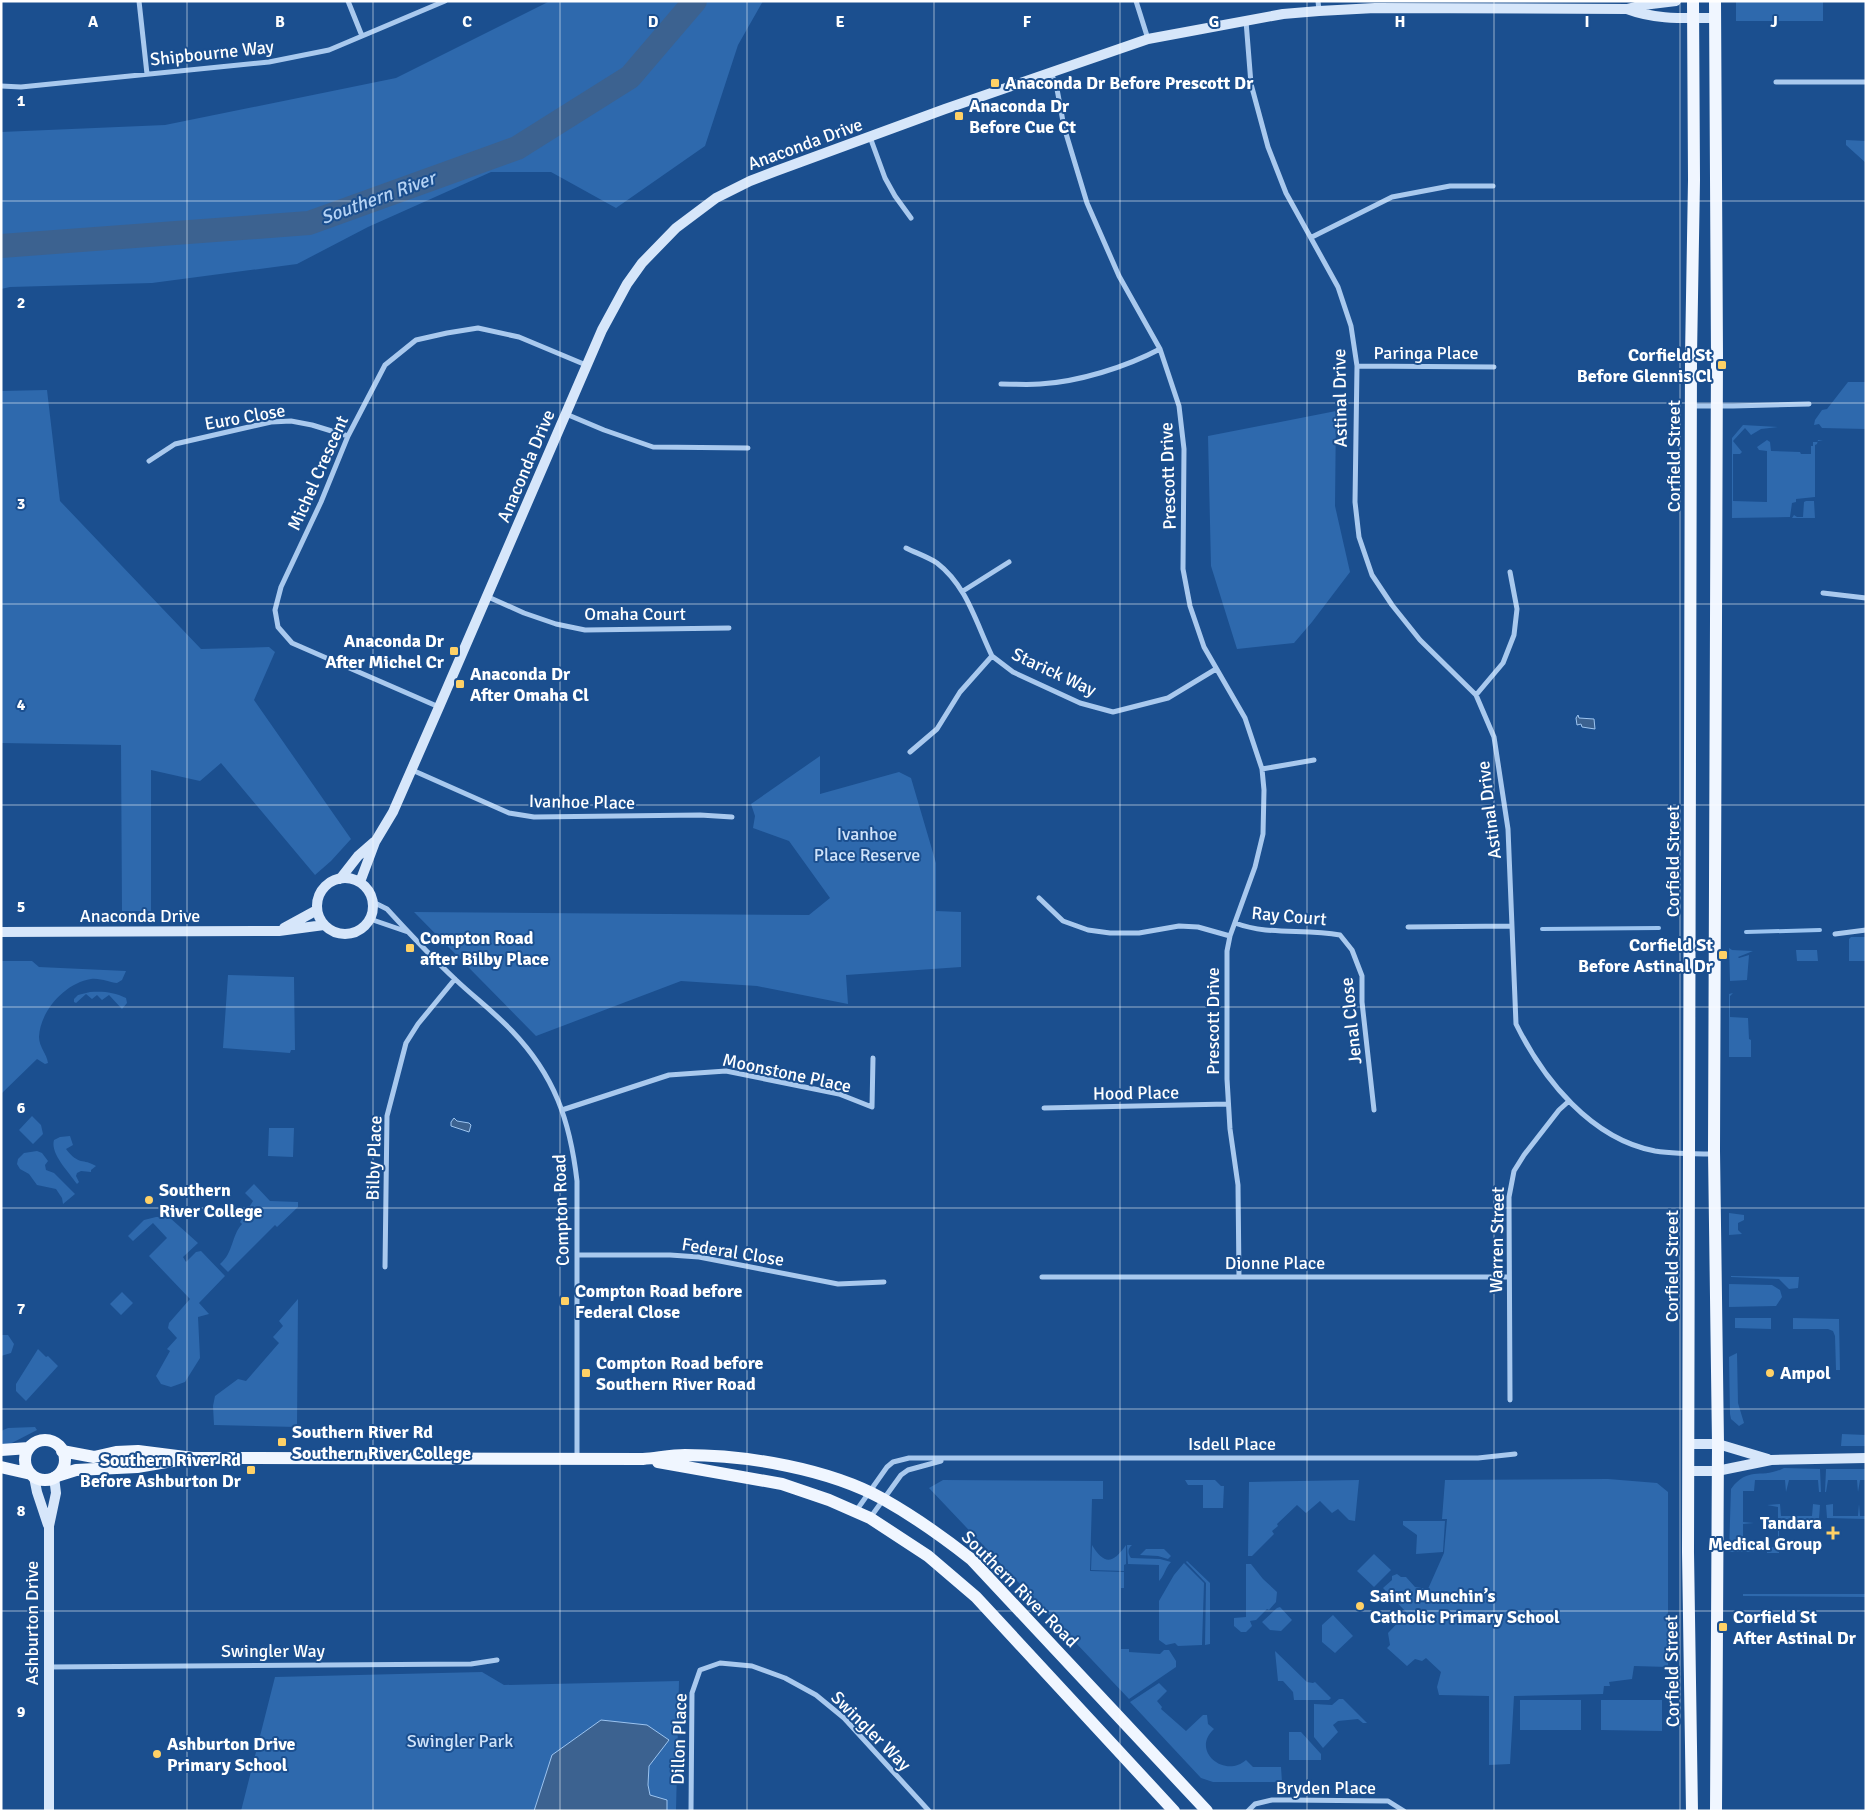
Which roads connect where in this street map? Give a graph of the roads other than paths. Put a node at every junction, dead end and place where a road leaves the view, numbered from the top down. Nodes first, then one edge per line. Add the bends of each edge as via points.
1 (139, 1) edge
2 (348, 1) edge
3 (446, 1) edge
4 (1136, 1) edge
5 (1676, 1) edge
6 (1693, 1) edge
7 (1715, 1) edge
8 (1500, 4) edge
9 (1318, 6) edge
10 (1628, 9) junction
11 (1693, 18) junction
12 (1715, 18) junction
13 (1246, 20) junction
14 (362, 36) junction
15 (1148, 39) junction
16 (1051, 72) junction
17 (147, 74) junction
18 (1776, 82) dead end
19 (1866, 82) edge
20 (1, 86) edge
21 (870, 138) junction
22 (1493, 186) dead end
23 (911, 218) dead end
24 (1312, 237) junction
25 (1160, 349) junction
26 (586, 366) junction
27 (1357, 366) junction
28 (1494, 367) dead end
29 (1001, 384) dead end
30 (1809, 404) dead end
31 (1692, 406) junction
32 (1716, 406) junction
33 (566, 414) junction
34 (348, 436) junction
35 (748, 448) dead end
36 (149, 461) dead end
37 (906, 548) dead end
38 (1009, 562) dead end
39 (1510, 572) dead end
40 (963, 591) junction
41 (1822, 593) dead end
42 (486, 596) junction
43 (1866, 598) edge
44 (729, 628) dead end
45 (992, 656) junction
46 (1216, 669) junction
47 (1476, 695) junction
48 (439, 707) junction
49 (910, 752) dead end
50 (1314, 760) dead end
51 (1262, 769) junction
52 (412, 770) junction
53 (732, 817) dead end
54 (375, 842) junction
55 (340, 879) junction
56 (360, 882) junction
57 (1039, 898) dead end
58 (373, 902) junction
59 (317, 910) junction
60 (370, 919) junction
61 (1235, 924) junction
62 (324, 925) junction
63 (1511, 926) junction
64 (1408, 927) dead end
65 (1866, 930) edge
66 (279, 931) junction
67 (1, 932) edge
68 (409, 932) junction
69 (1835, 934) dead end
70 (1340, 935) joint
71 (1230, 936) junction
72 (455, 979) junction
73 (873, 1058) dead end
74 (1569, 1101) junction
75 (1228, 1104) junction
76 (1044, 1108) dead end
77 (562, 1110) junction
78 (1374, 1110) dead end
79 (1690, 1154) junction
80 (1714, 1154) junction
81 (577, 1255) junction
82 (385, 1268) dead end
83 (1042, 1277) dead end
84 (1239, 1277) junction
85 (1509, 1277) junction
86 (884, 1282) dead end
87 (1510, 1400) dead end
88 (1688, 1444) junction
89 (1718, 1444) junction
90 (29, 1448) junction
91 (1, 1450) edge
92 (62, 1451) junction
93 (1515, 1454) dead end
94 (193, 1458) junction
95 (577, 1458) junction
96 (949, 1458) junction
97 (1866, 1458) edge
98 (644, 1459) junction
99 (1771, 1460) junction
100 (1, 1467) edge
101 (1688, 1471) junction
102 (1718, 1471) junction
103 (33, 1476) junction
104 (56, 1477) junction
105 (868, 1492) junction
106 (883, 1499) junction
107 (855, 1511) junction
108 (870, 1518) junction
109 (49, 1526) junction
110 (497, 1660) dead end
111 (48, 1666) junction
112 (700, 1670) joint
113 (48, 1811) edge
114 (692, 1811) edge
115 (930, 1811) edge
116 (1174, 1811) edge
117 (1206, 1811) edge
118 (1248, 1811) edge
119 (1404, 1811) edge
120 (1692, 1811) edge
121 (1716, 1811) edge

1 - 17 street
2 - 14 street
3 - 14 street, Shipbourne Way
4 - 15 street
5 - 10 main road, Anaconda Drive
6 - 11 main road, Corfield Street
7 - 12 main road
8 - 9 main road, Anaconda Drive via 1375,8
8 - 10 main road, Anaconda Drive
9 - 13 main road, Anaconda Drive
10 - 11 main road, Anaconda Drive via 1666,18
11 - 12 main road, Anaconda Drive
11 - 31 main road, Corfield Street
12 - 32 main road
13 - 15 main road, Anaconda Drive
13 - 24 street, Astinal Drive via 1251,84 1268,147 1286,193
14 - 17 street, Shipbourne Way via 329,50 269,62
15 - 16 main road, Anaconda Drive
16 - 21 main road, Anaconda Drive
16 - 25 street, Prescott Drive via 1087,203 1119,276
17 - 20 street, Shipbourne Way via 21,87
18 - 19 street
21 - 23 street via 894,196
21 - 26 main road, Anaconda Drive via 741,186 716,198 676,228 628,284
22 - 24 street via 1450,186 1392,198
24 - 27 street, Astinal Drive via 1338,287 1351,326
25 - 29 street via 1080,378 1042,384
25 - 46 street, Prescott Drive via 1179,406 1182,431 1184,569 1190,606 1204,647
26 - 33 main road, Anaconda Drive
26 - 34 street, Michel Crescent via 519,337 478,328 416,340 385,365
27 - 28 street, Paringa Place
27 - 47 street, Astinal Drive via 1355,502 1359,538 1372,575 1420,640
30 - 32 street
31 - 32 street
31 - 79 main road, Corfield Street
32 - 80 main road
33 - 35 street via 652,447
33 - 42 main road, Anaconda Drive
34 - 36 street, Euro Close via 291,421 271,422 175,444
34 - 48 street, Michel Crescent via 281,587 275,610 278,627 292,644
37 - 40 street, Starick Way via 936,562
38 - 40 street
39 - 47 street via 1517,609 1514,635 1503,663
40 - 45 street, Starick Way
41 - 43 street
42 - 44 street, Omaha Court via 556,624 585,630
42 - 48 main road, Anaconda Drive
45 - 46 street, Starick Way via 1012,672 1080,703 1113,712 1168,698
45 - 49 street, Starick Way via 960,692 937,729
46 - 51 street, Prescott Drive via 1245,718
47 - 63 street, Astinal Drive via 1494,737 1507,820
48 - 52 main road, Anaconda Drive
50 - 51 street
51 - 61 street, Prescott Drive via 1263,834
52 - 53 street, Ivanhoe Place via 509,813 534,817
52 - 54 main road, Anaconda Drive
54 - 55 main road, Anaconda Drive via 358,856
54 - 56 main road, Anaconda Drive
55 - 56 main road
55 - 59 main road, Anaconda Drive via 325,886
56 - 58 main road
57 - 71 street via 1063,921 1088,930 1139,933 1179,926 1198,927
58 - 60 main road
58 - 68 street, Compton Road via 387,909
59 - 62 main road
59 - 66 main road, Anaconda Drive
60 - 62 main road, Anaconda Drive via 357,932 348,934 340,934
60 - 68 street, Compton Road
61 - 70 street, Ray Court via 1255,930 1320,931
61 - 71 street, Prescott Drive
62 - 66 main road, Anaconda Drive
63 - 64 street
63 - 74 street, Astinal Drive via 1516,1024 1529,1050
65 - 69 street
66 - 67 main road, Anaconda Drive
68 - 72 street, Compton Road
70 - 78 street, Jenal Close via 1352,950 1362,976
71 - 75 street, Prescott Drive via 1226,966
72 - 77 street, Compton Road via 506,1024 529,1050 545,1072
72 - 82 street, Bilby Place via 406,1043 387,1116
73 - 77 street, Moonstone Place via 872,1107 839,1094 726,1071 669,1075
74 - 79 street, Astinal Drive via 1595,1124 1624,1141 1655,1151
74 - 85 street, Warren Street via 1528,1148 1514,1171 1510,1197
75 - 76 street, Hood Place
75 - 84 street, Prescott Drive via 1240,1210
77 - 81 street, Compton Road via 573,1146 577,1182
79 - 80 street, Astinal Drive
79 - 88 main road, Corfield Street
80 - 89 main road
81 - 86 street, Federal Close via 699,1257 838,1284
81 - 95 street, Compton Road
83 - 84 street, Dionne Place
84 - 85 street, Dionne Place
85 - 87 street, Warren Street
88 - 89 main road
88 - 101 main road, Corfield Street
89 - 99 main road
89 - 102 main road
90 - 91 main road
90 - 92 main road via 38,1441 49,1441
90 - 103 main road via 25,1464
92 - 94 main road, Southern River Road via 94,1456 138,1452
92 - 104 main road via 63,1467
93 - 96 street, Isdell Place via 1478,1458
94 - 95 main road, Southern River Road
94 - 104 main road, Southern River Road via 138,1467 76,1470
95 - 98 main road, Southern River Road
96 - 105 street, Isdell Place via 910,1458 893,1462
96 - 106 street, Isdell Place via 908,1470 895,1481
97 - 99 main road
98 - 105 main road, Southern River Road via 685,1455 766,1462 807,1470
98 - 107 main road, Southern River Road via 782,1484
99 - 102 main road
100 - 103 main road
101 - 102 main road
101 - 120 main road, Corfield Street
102 - 121 main road
103 - 104 main road via 44,1480
103 - 109 main road, Ashburton Drive
104 - 109 main road, Ashburton Drive
105 - 106 main road, Southern River Road
105 - 107 street, Isdell Place
106 - 108 street, Isdell Place
106 - 117 main road, Southern River Road via 937,1532 971,1559
107 - 108 main road, Southern River Road
108 - 116 main road, Southern River Road via 928,1556 976,1597
109 - 111 main road, Ashburton Drive
110 - 111 street, Swingler Way via 471,1664
111 - 113 main road, Ashburton Drive
112 - 114 street, Dillon Place via 692,1693
112 - 115 street, Swingler Way via 720,1663 752,1666 785,1678 816,1695 844,1718
118 - 119 street, Bryden Place via 1255,1804 1272,1800 1388,1801

